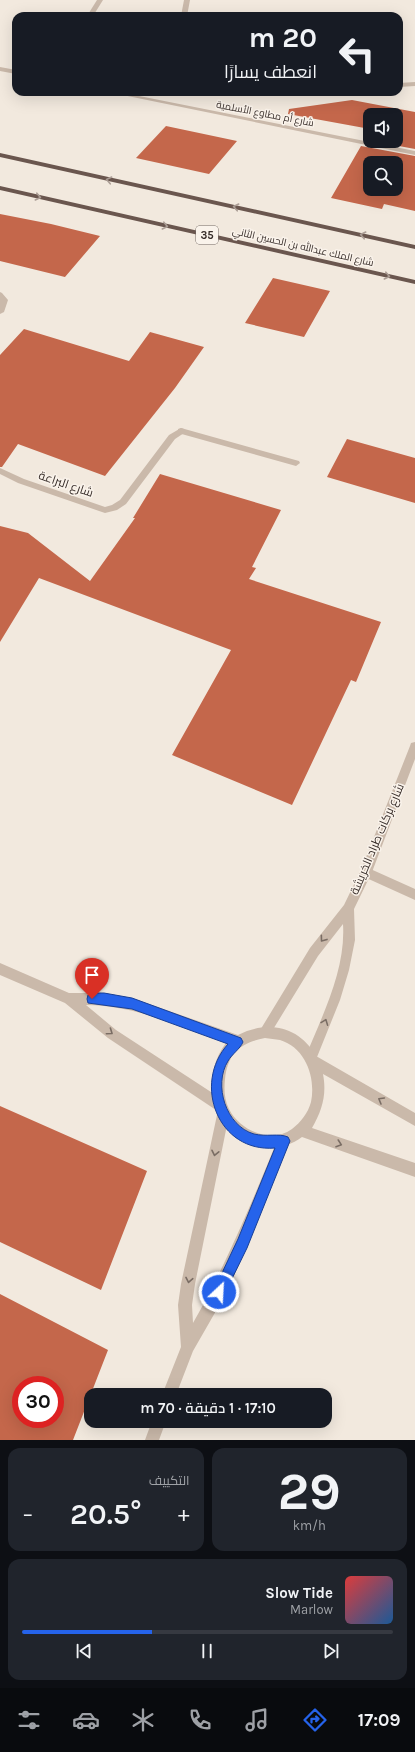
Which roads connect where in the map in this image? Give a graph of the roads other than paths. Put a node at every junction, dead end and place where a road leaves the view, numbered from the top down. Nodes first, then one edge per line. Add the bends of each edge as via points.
1 (100, 0) edge
2 (188, 0) edge
3 (92, 12) edge
4 (185, 12) edge
5 (0, 69) edge
6 (12, 71) edge
7 (415, 84) edge
8 (403, 85) edge
9 (131, 96) edge
10 (415, 153) edge
11 (0, 155) edge
12 (0, 188) edge
13 (415, 247) edge
14 (415, 282) edge
15 (0, 294) edge
16 (0, 312) edge
17 (296, 463) dead end
18 (0, 471) edge
19 (415, 746) edge
20 (366, 872) junction
21 (415, 895) edge
22 (348, 908) junction
23 (0, 969) edge
24 (69, 999) junction
25 (265, 1032) junction
26 (238, 1042) junction
27 (312, 1060) junction
28 (221, 1110) junction
29 (415, 1120) edge
30 (302, 1131) junction
31 (284, 1141) junction
32 (415, 1170) edge
33 (188, 1347) junction
34 (172, 1388) edge
35 (156, 1428) edge
36 (152, 1440) edge

1 - 3 street
2 - 4 street
5 - 6 street
7 - 8 street
9 - 10 street, شارع أم مطاوع الأسلمية
13 -> 11 highway
12 -> 14 highway, شارع الملك عبدالله بن الحسين الثاني / 35
15 - 16 street via 4,300
17 - 18 street, شارع البراعة via 181,431 172,437 123,502 105,510 21,481
19 - 20 street, شارع بركات طراد الخريشة
20 - 21 street
20 - 22 street, شارع بركات طراد الخريشة
22 -> 25 street, شارع بركات طراد الخريشة via 314,952
27 -> 22 street, شارع بركات طراد الخريشة via 344,968 349,939
23 - 24 street
24 - 26 street via 104,999 132,1004
24 -> 28 street via 112,1034
25 - 26 street via 251,1034
25 - 27 street via 283,1035 299,1044
26 - 28 street via 223,1058 216,1080
29 -> 27 street
27 - 30 street via 319,1079 319,1098 313,1116
28 - 31 street via 235,1129 250,1139 266,1142
28 -> 33 street via 185,1305
30 - 31 street
30 -> 32 street
31 - 33 street via 242,1243 219,1292
33 - 34 street
35 - 36 street

